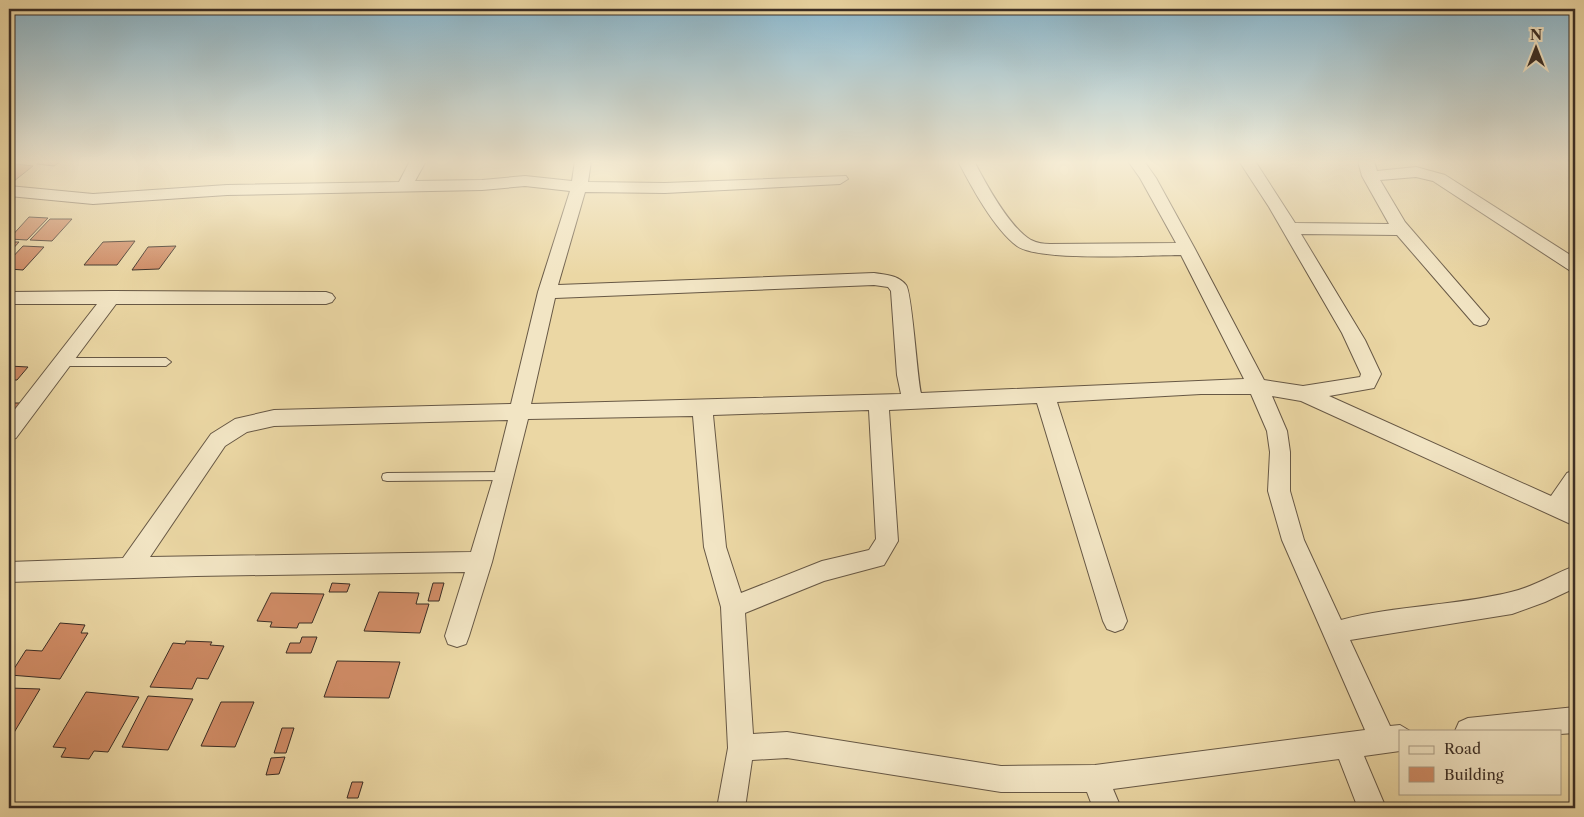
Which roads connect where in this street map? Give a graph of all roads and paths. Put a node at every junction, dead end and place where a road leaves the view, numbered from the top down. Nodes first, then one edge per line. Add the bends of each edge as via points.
1 (575, 199) edge
2 (991, 199) edge
3 (1159, 199) edge
4 (1271, 199) edge
5 (1380, 199) edge
6 (1472, 199) edge
7 (1289, 228) junction
8 (1401, 230) junction
9 (1187, 250) junction
10 (1575, 266) edge
11 (547, 292) junction
12 (112, 297) junction
13 (9, 298) edge
14 (326, 298) dead end
15 (1480, 319) dead end
16 (64, 362) junction
17 (166, 362) dead end
18 (1258, 387) junction
19 (1305, 394) junction
20 (1045, 396) junction
21 (912, 400) junction
22 (878, 402) junction
23 (702, 409) junction
24 (522, 411) junction
25 (9, 432) edge
26 (505, 476) junction
27 (387, 477) dead end
28 (1575, 479) edge
29 (1556, 506) junction
30 (1575, 517) edge
31 (481, 562) junction
32 (129, 569) junction
33 (9, 572) edge
34 (1575, 576) edge
35 (733, 607) junction
36 (1115, 621) dead end
37 (1336, 633) junction
38 (457, 636) dead end
39 (1575, 720) edge
40 (1478, 730) edge
41 (1391, 738) edge
42 (1346, 744) junction
43 (741, 748) junction
44 (1095, 778) junction
45 (731, 808) edge
46 (1107, 808) edge
47 (1372, 808) edge

1 - 11 street
2 - 9 street via 1022,242 1034,248
3 - 9 street
4 - 7 street
5 - 8 street
6 - 10 street
7 - 8 street
7 - 19 street via 1351,330 1371,374 1367,383
8 - 15 street
9 - 18 street
11 - 21 street via 874,279 893,282 900,289
11 - 24 street
12 - 13 street
12 - 14 street
12 - 16 street
16 - 17 lane
16 - 25 street
18 - 19 street
18 - 20 street via 1186,387
18 - 37 street via 1277,431 1280,492 1294,540
19 - 29 street
20 - 21 street
20 - 36 street
21 - 22 street
22 - 23 street
22 - 35 street via 887,541 876,558 822,571
23 - 24 street
23 - 35 street via 715,547
24 - 26 street
24 - 32 street via 274,418 242,425 218,440
26 - 27 lane
26 - 31 street
28 - 29 street
29 - 30 street
31 - 32 street
31 - 38 street
32 - 33 street
34 - 37 street via 1546,592 1511,603 1380,622
35 - 43 street
37 - 41 street
39 - 40 street
41 - 42 street
42 - 44 street
42 - 47 street
43 - 44 street via 787,745 1001,779
43 - 45 street
44 - 46 street

